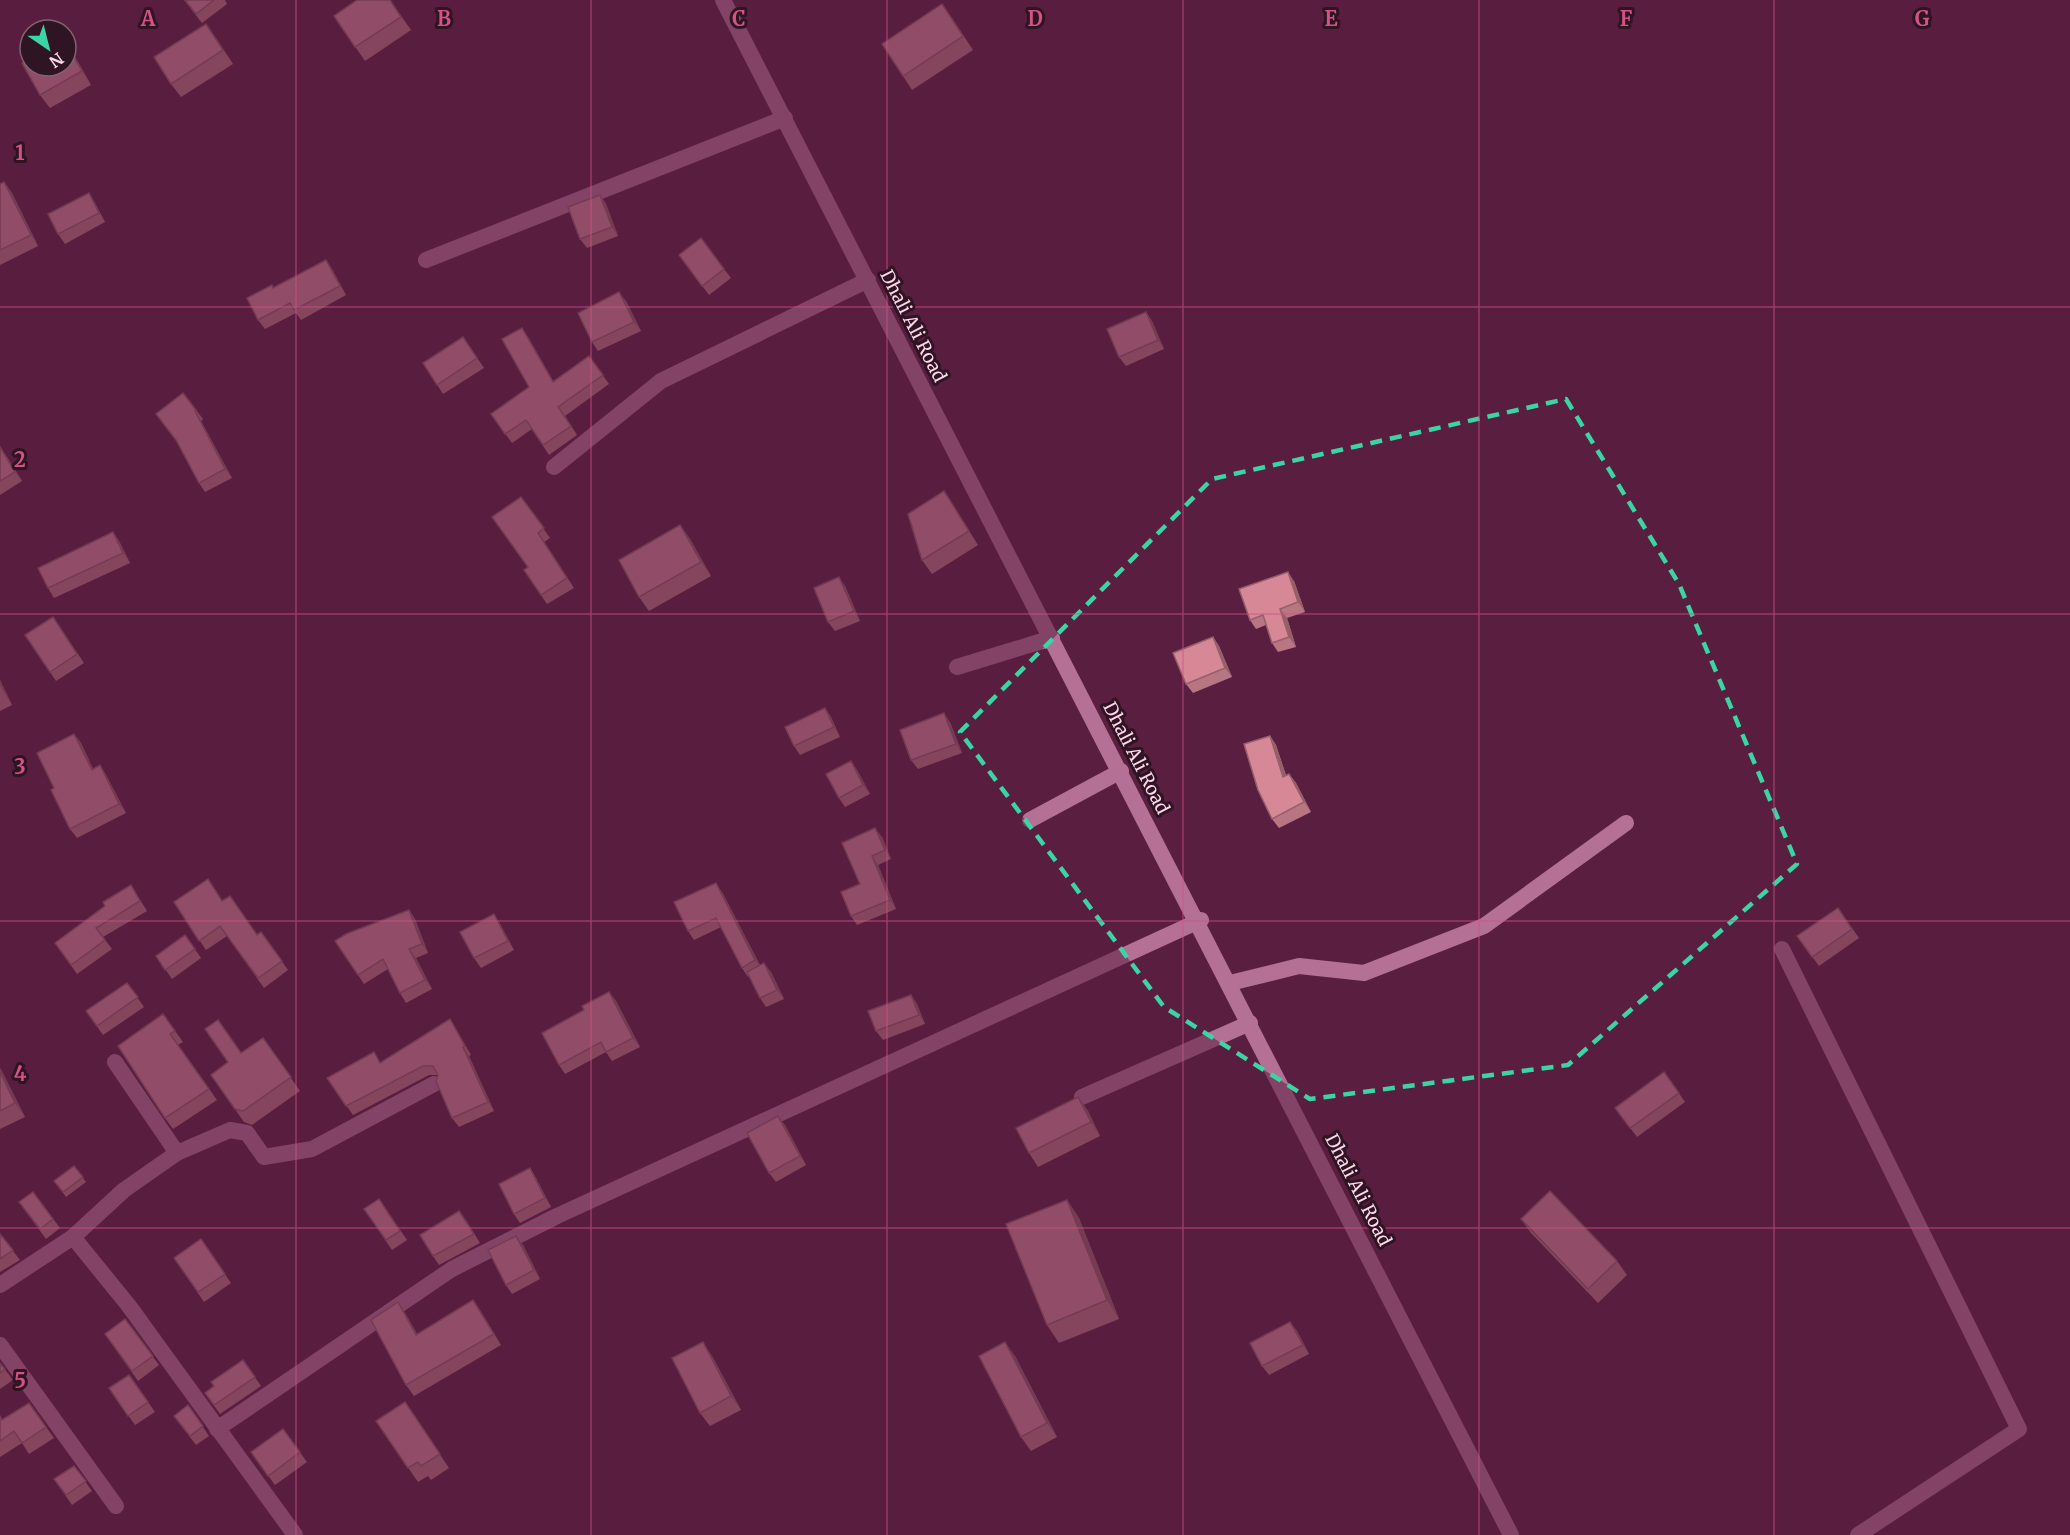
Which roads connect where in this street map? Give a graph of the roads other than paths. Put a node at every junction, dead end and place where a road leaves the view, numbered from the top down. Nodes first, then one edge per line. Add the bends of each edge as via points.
1 (723, 0) edge
2 (784, 118) junction
3 (426, 260) dead end
4 (868, 280) junction
5 (555, 467) dead end
6 (1052, 638) junction
7 (957, 667) dead end
8 (1121, 771) junction
9 (1030, 820) dead end
10 (1626, 823) dead end
11 (1200, 921) junction
12 (1782, 949) dead end
13 (1230, 983) junction
14 (1250, 1023) junction
15 (115, 1062) dead end
16 (434, 1084) edge
17 (1082, 1097) dead end
18 (177, 1154) junction
19 (72, 1237) junction
20 (0, 1285) edge
21 (0, 1345) edge
22 (218, 1429) junction
23 (116, 1506) dead end
24 (295, 1535) edge
25 (1512, 1535) edge
26 (1858, 1535) edge

1 - 2 street, Dhali Ali Road
2 - 3 street
2 - 4 street, Dhali Ali Road
4 - 5 street via 661,381
4 - 6 street, Dhali Ali Road
6 - 7 street
6 - 8 street, Dhali Ali Road
8 - 9 street
8 - 11 street, Dhali Ali Road
10 - 13 street via 1484,926 1364,973 1299,966
11 - 13 street, Dhali Ali Road
11 - 22 street via 557,1216 452,1269
12 - 26 street via 2019,1429
13 - 14 street, Dhali Ali Road
14 - 17 street
14 - 25 street, Dhali Ali Road
15 - 18 street
16 - 18 street via 312,1149 264,1156 247,1133 230,1130
18 - 19 street via 124,1190
19 - 20 street
19 - 22 street via 129,1305
21 - 23 street
22 - 24 street

